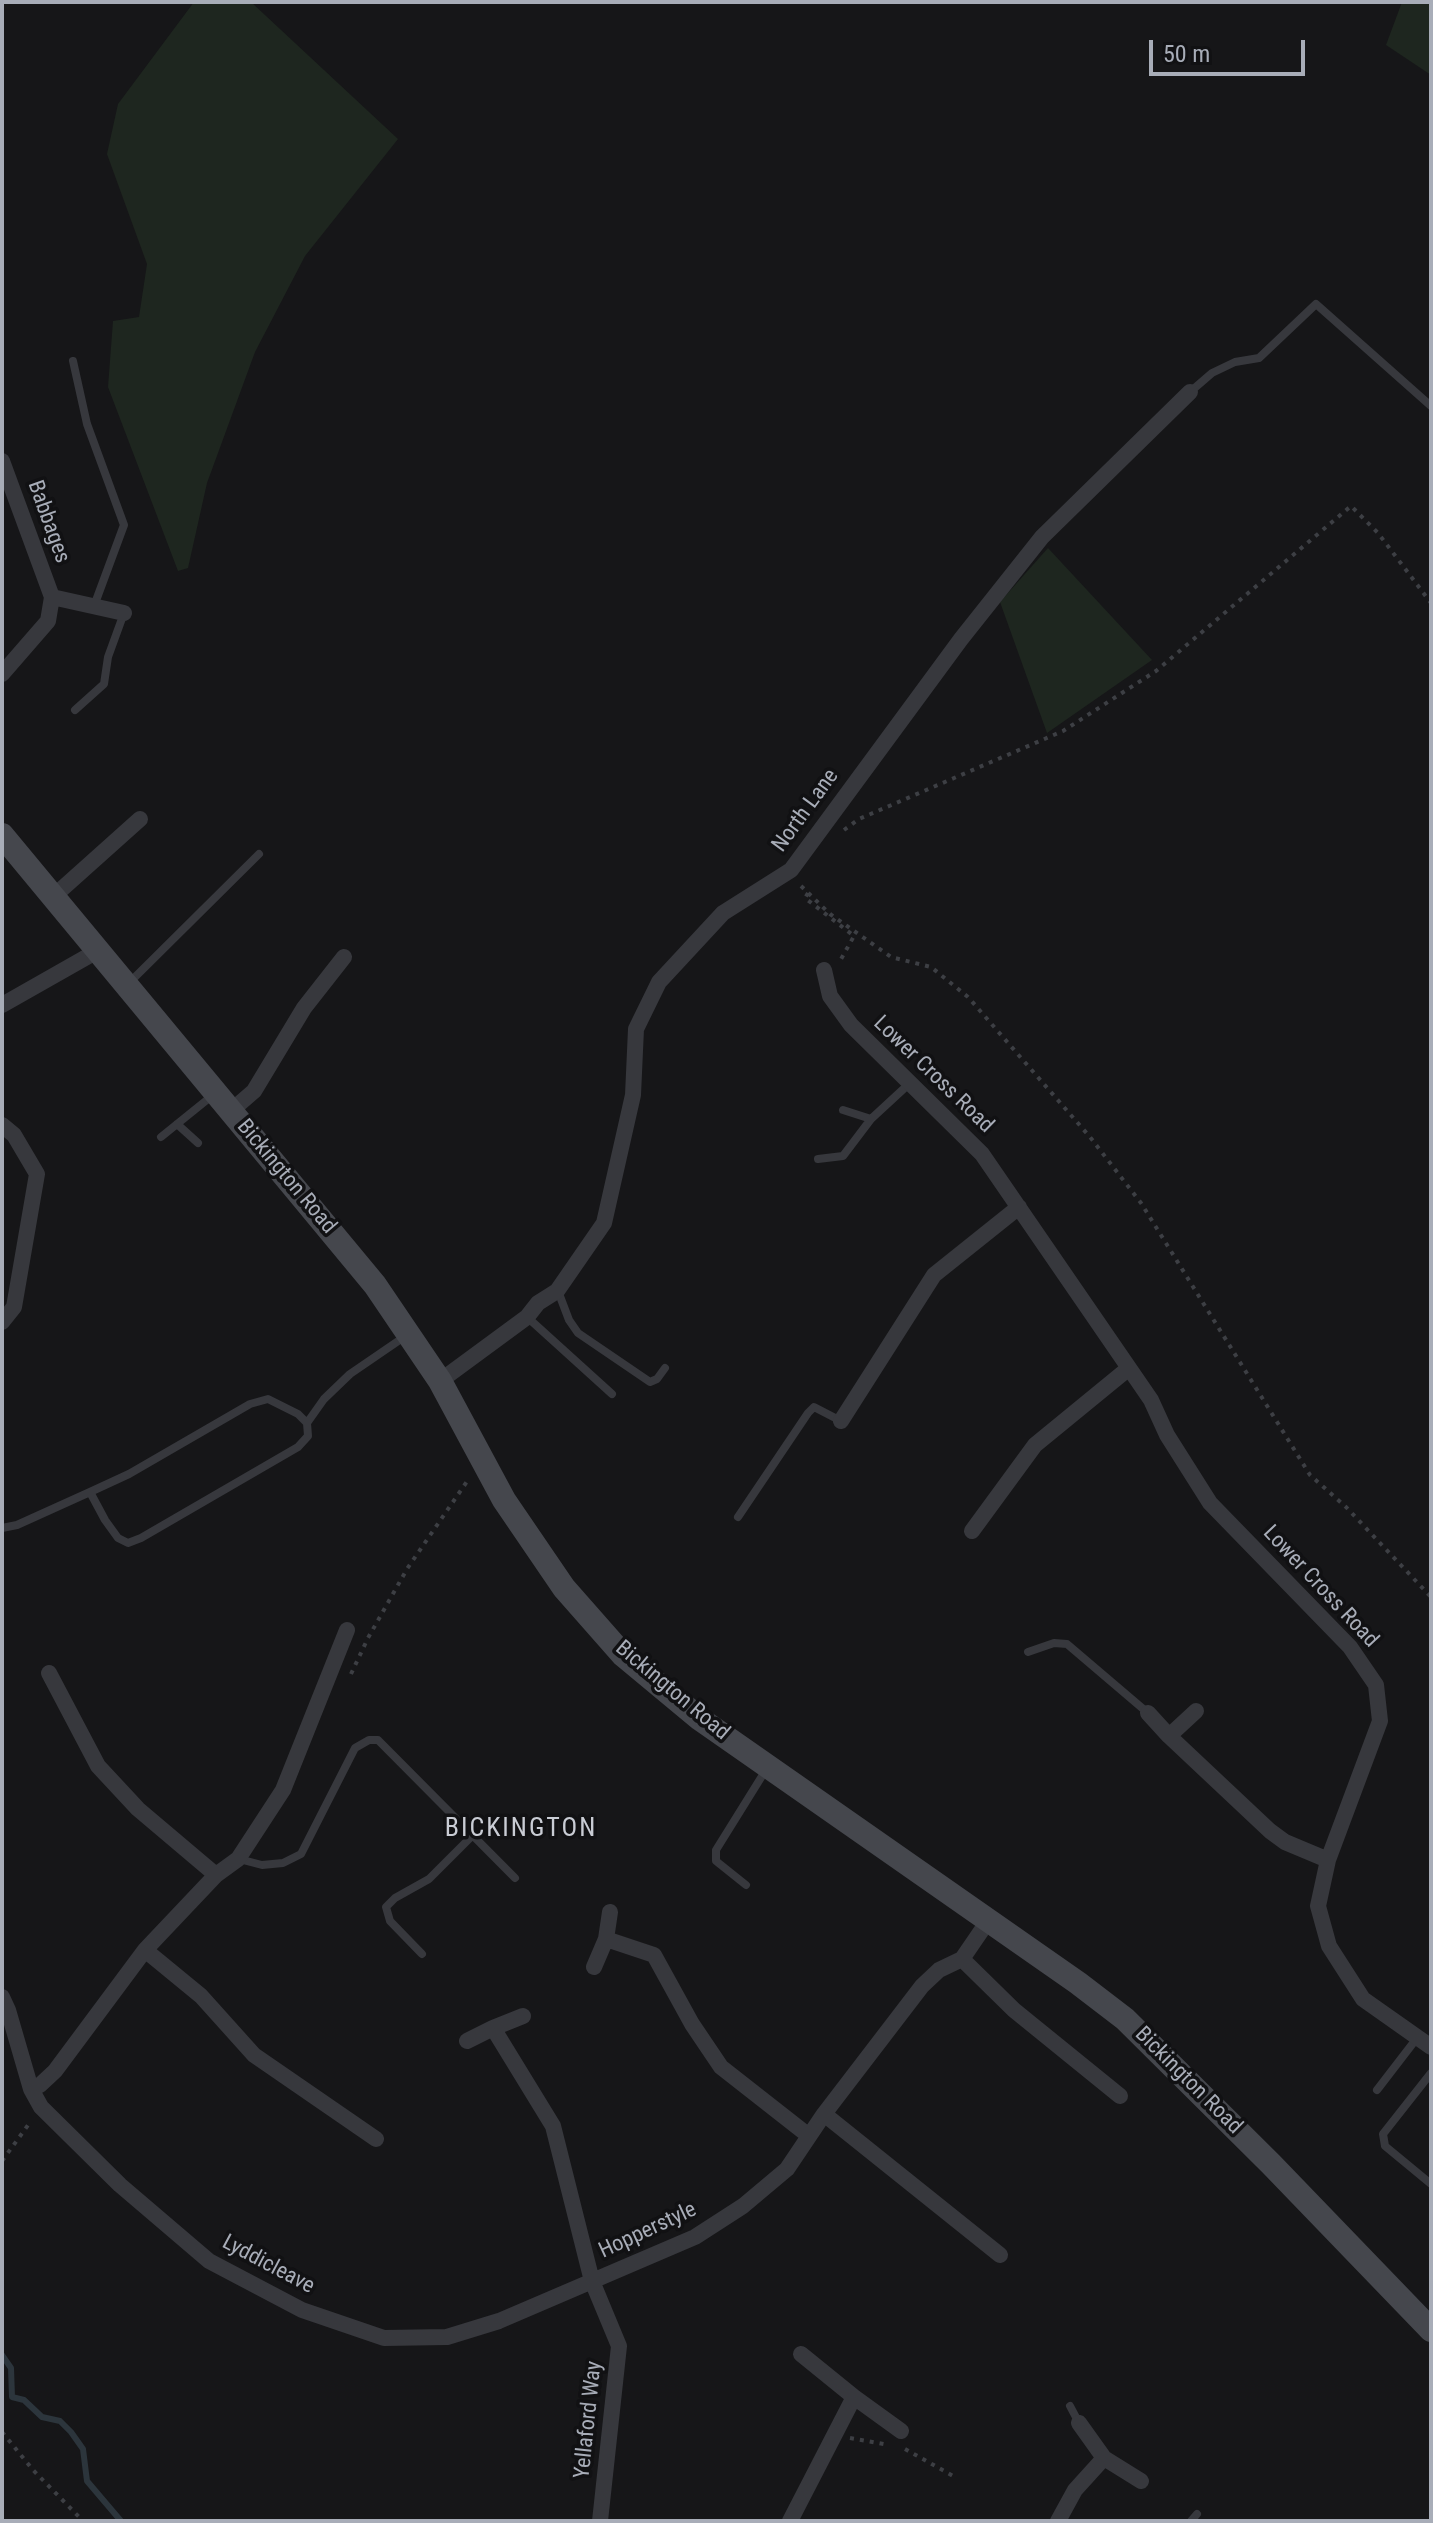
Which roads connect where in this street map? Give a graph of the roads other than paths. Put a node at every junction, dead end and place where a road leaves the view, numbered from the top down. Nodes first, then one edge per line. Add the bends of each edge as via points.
1 (73, 361) dead end
2 (1190, 392) joint
3 (1431, 406) edge
4 (2, 461) edge
5 (52, 597) junction
6 (94, 607) junction
7 (124, 613) joint
8 (2, 674) edge
9 (75, 710) dead end
10 (140, 819) dead end
11 (2, 835) edge
12 (259, 854) dead end
13 (54, 896) junction
14 (99, 950) junction
15 (344, 957) dead end
16 (825, 977) road end
17 (127, 984) junction
18 (2, 1005) edge
19 (910, 1083) junction
20 (224, 1102) junction
21 (843, 1110) dead end
22 (871, 1119) junction
23 (177, 1124) junction
24 (2, 1125) edge
25 (161, 1137) dead end
26 (198, 1143) dead end
27 (818, 1159) dead end
28 (1019, 1207) junction
29 (557, 1291) junction
30 (527, 1317) junction
31 (2, 1322) edge
32 (408, 1334) junction
33 (665, 1368) dead end
34 (1129, 1368) junction
35 (440, 1381) junction
36 (612, 1394) dead end
37 (841, 1421) joint
38 (307, 1423) junction
39 (90, 1492) junction
40 (738, 1517) dead end
41 (2, 1528) edge
42 (972, 1531) dead end
43 (347, 1630) dead end
44 (1028, 1652) dead end
45 (49, 1673) dead end
46 (1196, 1711) dead end
47 (1148, 1713) joint
48 (1169, 1736) junction
49 (768, 1767) junction
50 (473, 1835) junction
51 (238, 1859) junction
52 (1328, 1860) junction
53 (216, 1875) junction
54 (515, 1878) dead end
55 (746, 1885) dead end
56 (610, 1912) dead end
57 (988, 1921) junction
58 (606, 1939) junction
59 (145, 1950) junction
60 (422, 1954) dead end
61 (962, 1959) junction
62 (594, 1967) dead end
63 (2, 1997) edge
64 (523, 2016) dead end
65 (493, 2028) junction
66 (467, 2041) dead end
67 (1424, 2042) edge
68 (1431, 2073) edge
69 (31, 2089) junction
70 (1377, 2090) dead end
71 (1120, 2096) dead end
72 (824, 2114) junction
73 (809, 2136) junction
74 (376, 2139) dead end
75 (1431, 2184) edge
76 (1000, 2255) dead end
77 (592, 2281) junction
78 (499, 2321) joint
79 (1431, 2330) edge
80 (801, 2354) dead end
81 (854, 2397) junction
82 (1070, 2406) dead end
83 (1079, 2423) joint
84 (902, 2439) road end
85 (1104, 2458) junction
86 (1141, 2481) dead end
87 (600, 2521) edge
88 (790, 2521) edge
89 (1058, 2521) edge

1 - 6 lane via 87,424 124,525
2 - 3 lane via 1212,373 1259,358 1316,304
2 - 29 street, North Lane via 1042,537 788,873 723,913 659,982 636,1029 633,1095 604,1223
4 - 5 street, Babbages
5 - 6 street, Babbages
5 - 8 street, Babbages via 48,621
6 - 7 street, Babbages
7 - 9 lane via 104,684
10 - 13 street
11 - 13 main road, Bickington Road
12 - 17 lane
13 - 14 main road, Bickington Road
14 - 17 main road, Bickington Road
14 - 18 street
15 - 20 street via 304,1008 254,1091
16 - 19 street, Lower Cross Road via 830,996 851,1025
17 - 20 main road, Bickington Road
19 - 22 lane
19 - 28 street, Lower Cross Road via 982,1154
20 - 23 lane
20 - 32 main road, Bickington Road via 375,1285
21 - 22 lane
22 - 27 lane via 843,1156
23 - 25 lane
23 - 26 lane
24 - 31 street via 37,1174 14,1307
28 - 34 street, Lower Cross Road
28 - 37 street via 934,1275
29 - 30 street, North Lane
29 - 33 lane via 578,1333 650,1382
30 - 35 street, North Lane
30 - 36 lane
32 - 35 main road, Bickington Road
32 - 38 lane via 350,1374
34 - 42 street via 1035,1445
34 - 52 street, Lower Cross Road via 1210,1503 1350,1647 1376,1685 1380,1721
35 - 49 main road, Bickington Road via 504,1500 564,1588 623,1655
37 - 40 lane via 814,1407
38 - 39 lane via 268,1399 250,1404
38 - 39 lane via 308,1436 298,1447 128,1543 118,1538
39 - 41 lane
43 - 51 street via 283,1790
44 - 47 lane via 1067,1644
45 - 53 street via 98,1766 138,1809
46 - 48 street
47 - 48 street
48 - 52 street via 1270,1831
49 - 55 lane via 716,1850 716,1861
49 - 57 main road, Bickington Road
50 - 51 lane via 378,1740 369,1740 355,1748 301,1854 262,1865
50 - 54 lane
50 - 60 lane via 429,1879 386,1907 390,1921
51 - 53 street
52 - 67 street, Lower Cross Road via 1318,1906 1329,1946 1363,1999
53 - 59 street
56 - 58 street
57 - 61 street, Hopperstyle
57 - 79 main road, Bickington Road via 1125,2019
58 - 62 street
58 - 73 street via 654,1955 721,2067
59 - 69 street via 55,2071
59 - 74 street via 201,1996 254,2055
61 - 71 street via 1014,2010
61 - 72 street, Hopperstyle via 922,1986
63 - 69 street, Lyddicleave
64 - 65 street
65 - 66 street
65 - 77 street, Yellaford Way via 553,2126
67 - 70 lane
68 - 75 lane via 1383,2134 1385,2146
69 - 78 street, Lyddicleave via 41,2107 120,2185 209,2261 302,2310 384,2338 447,2337
72 - 73 street, Hopperstyle
72 - 76 street
73 - 77 street, Hopperstyle via 787,2169 743,2206 695,2237
77 - 78 street, Hopperstyle
77 - 87 street, Yellaford Way via 619,2346
80 - 81 street
81 - 84 street
81 - 88 street
82 - 83 lane
83 - 85 street
85 - 86 street
85 - 89 street via 1075,2490

